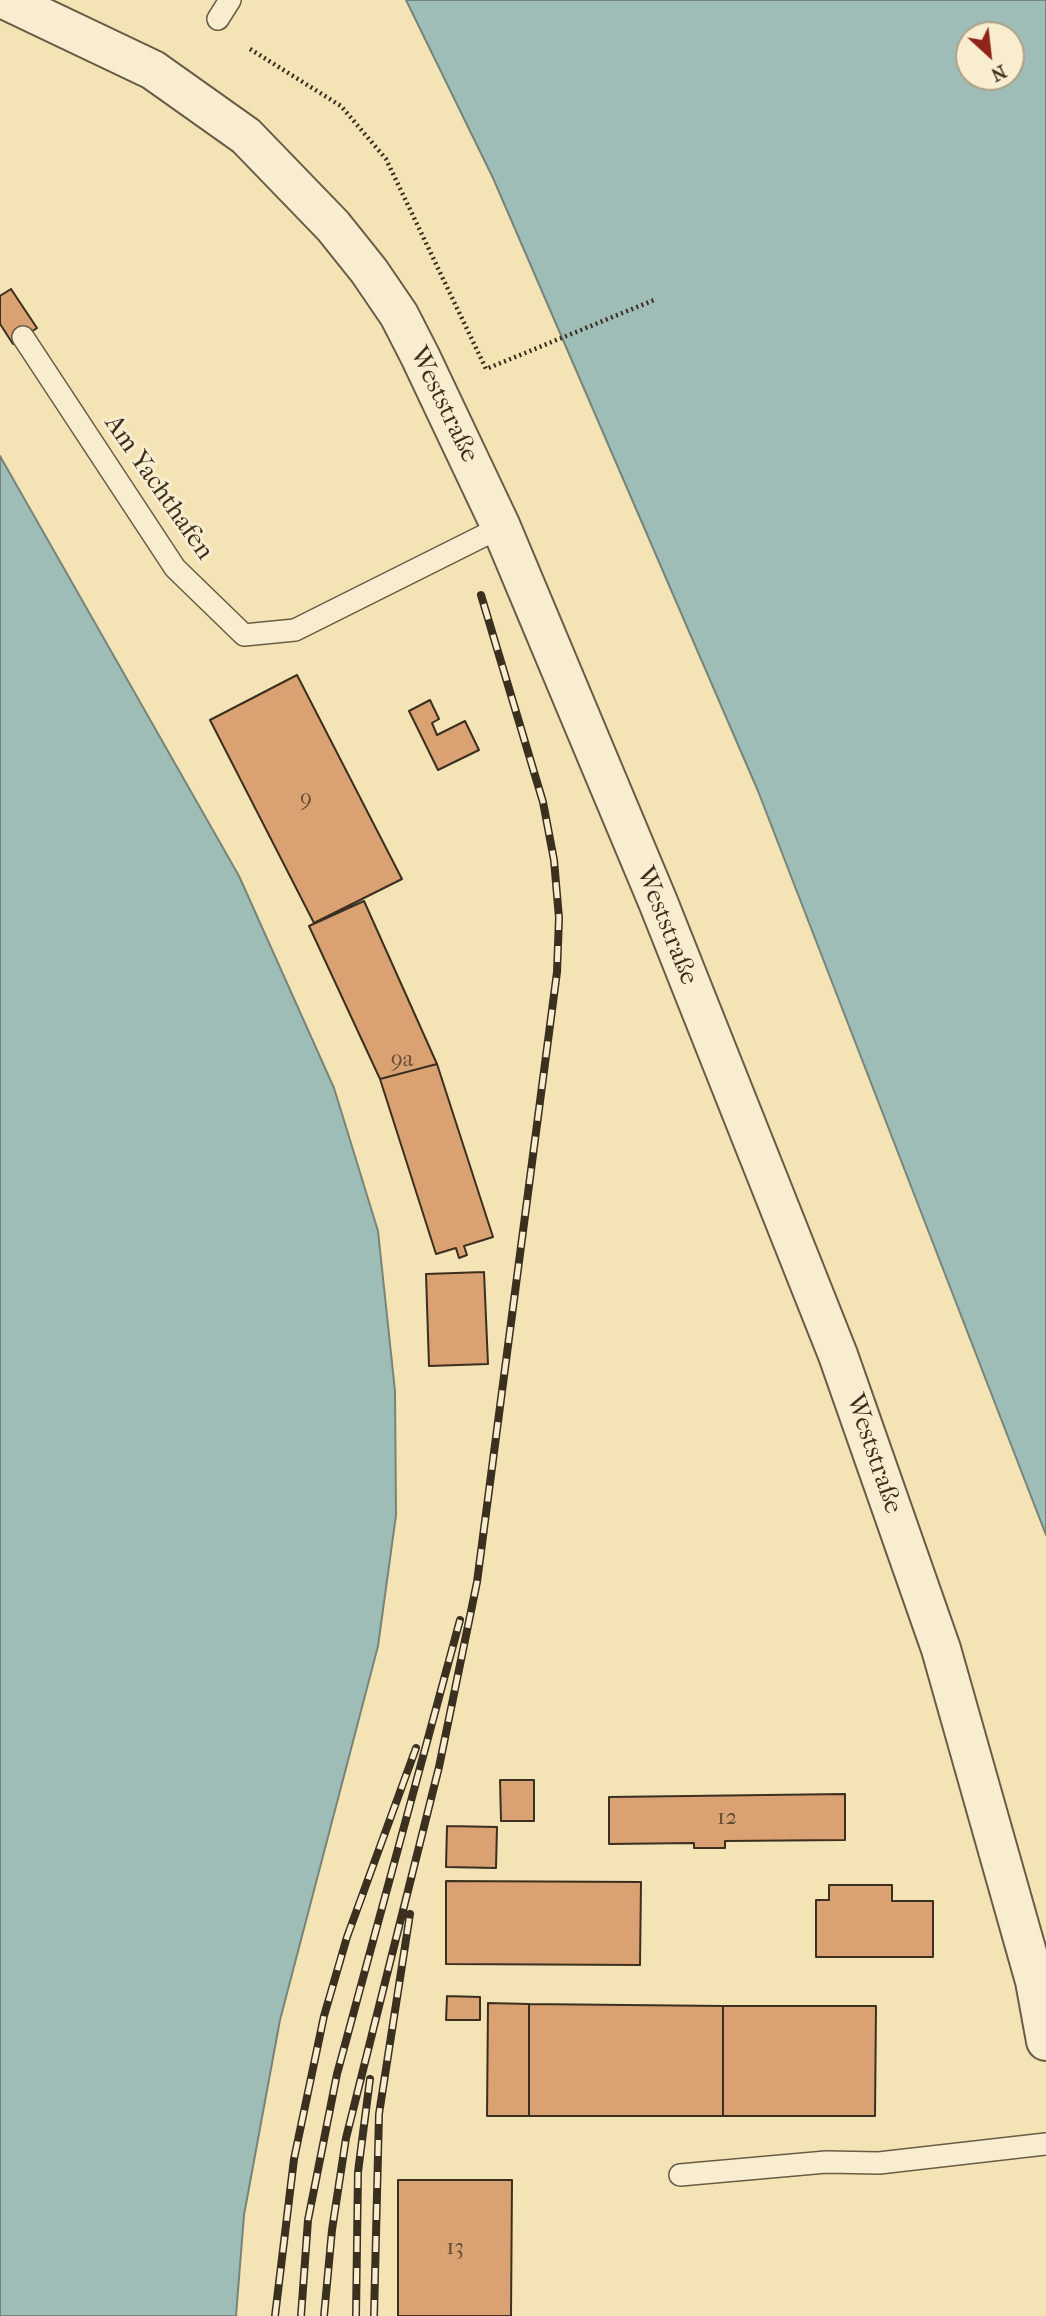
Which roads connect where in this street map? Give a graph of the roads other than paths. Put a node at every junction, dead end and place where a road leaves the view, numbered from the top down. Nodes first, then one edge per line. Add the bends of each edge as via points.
1 (6, 0) edge
2 (230, 0) edge
3 (218, 19) dead end
4 (23, 337) dead end
5 (501, 527) junction
6 (1046, 2041) edge
7 (1046, 2144) edge
8 (680, 2175) dead end

1 - 5 street, Weststraße via 153,70 203,103 246,136 333,226 399,315
2 - 3 lane
4 - 5 lane, Am Yachthafen via 175,568 244,635 295,630
5 - 6 street, Weststraße via 838,1355 941,1649 1035,1981
7 - 8 lane via 879,2163 826,2162

